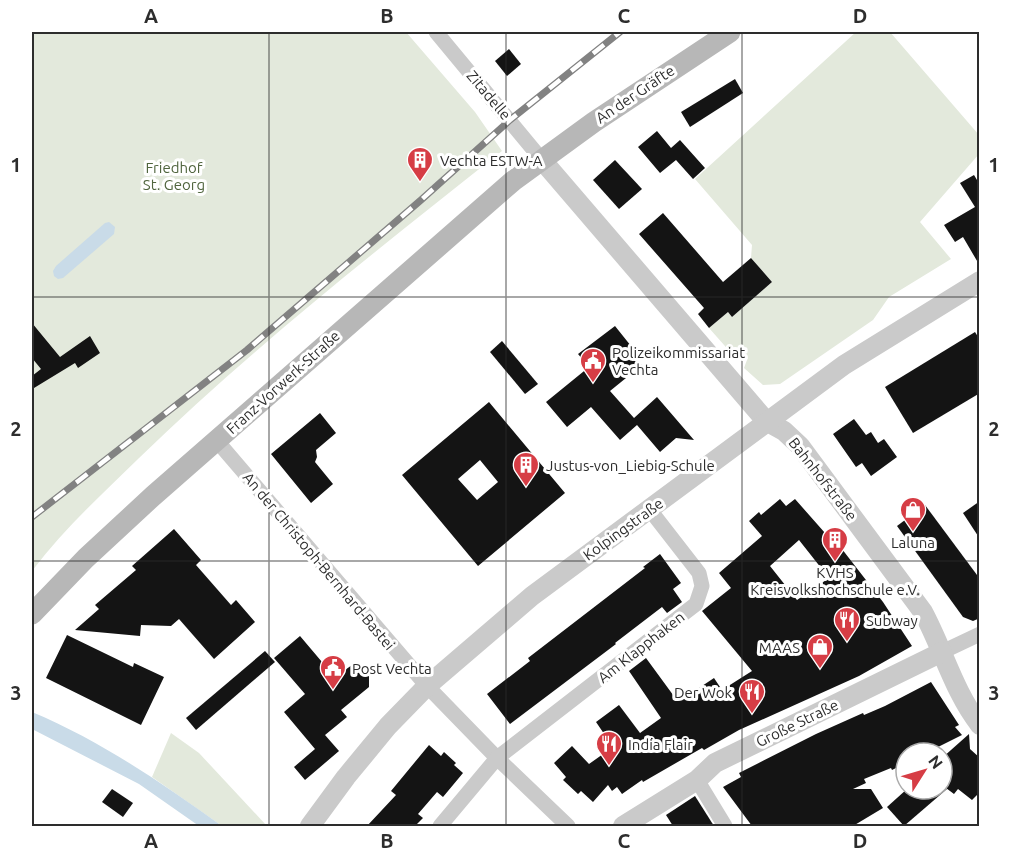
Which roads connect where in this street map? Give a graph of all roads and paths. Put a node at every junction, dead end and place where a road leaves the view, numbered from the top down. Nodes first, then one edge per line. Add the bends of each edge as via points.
1 (436, 32) edge
2 (730, 32) edge
3 (542, 160) junction
4 (980, 280) edge
5 (766, 421) junction
6 (217, 441) junction
7 (650, 510) junction
8 (32, 614) edge
9 (980, 634) edge
10 (942, 652) junction
11 (427, 686) junction
12 (980, 725) edge
13 (497, 758) junction
14 (697, 780) junction
15 (310, 826) edge
16 (440, 826) edge
17 (568, 826) edge
18 (623, 826) edge
19 (725, 826) edge

1 - 3 street, Zitadelle
2 - 3 main road, An der Gräfte
3 - 5 street, Bahnhofstraße
3 - 6 main road, Franz-Vorwerk-Straße via 485,205
4 - 5 street, Kolpingstraße via 844,365
5 - 7 street, Kolpingstraße
5 - 10 street, Bahnhofstraße via 800,446 923,612
6 - 8 main road, Franz-Vorwerk-Straße via 86,558
6 - 11 street, An der Christoph-Bernhard-Bastei
7 - 11 street, Kolpingstraße via 532,596
7 - 13 street, Am Klapphaken via 699,573 702,586 696,604
9 - 10 street, Große Straße
10 - 12 street, Bahnhofstraße
10 - 14 street, Große Straße via 715,763
11 - 13 street, An der Christoph-Bernhard-Bastei
11 - 15 street, Kolpingstraße via 388,726
13 - 16 street, Am Klapphaken
13 - 17 street
14 - 18 street, Große Straße
14 - 19 street

